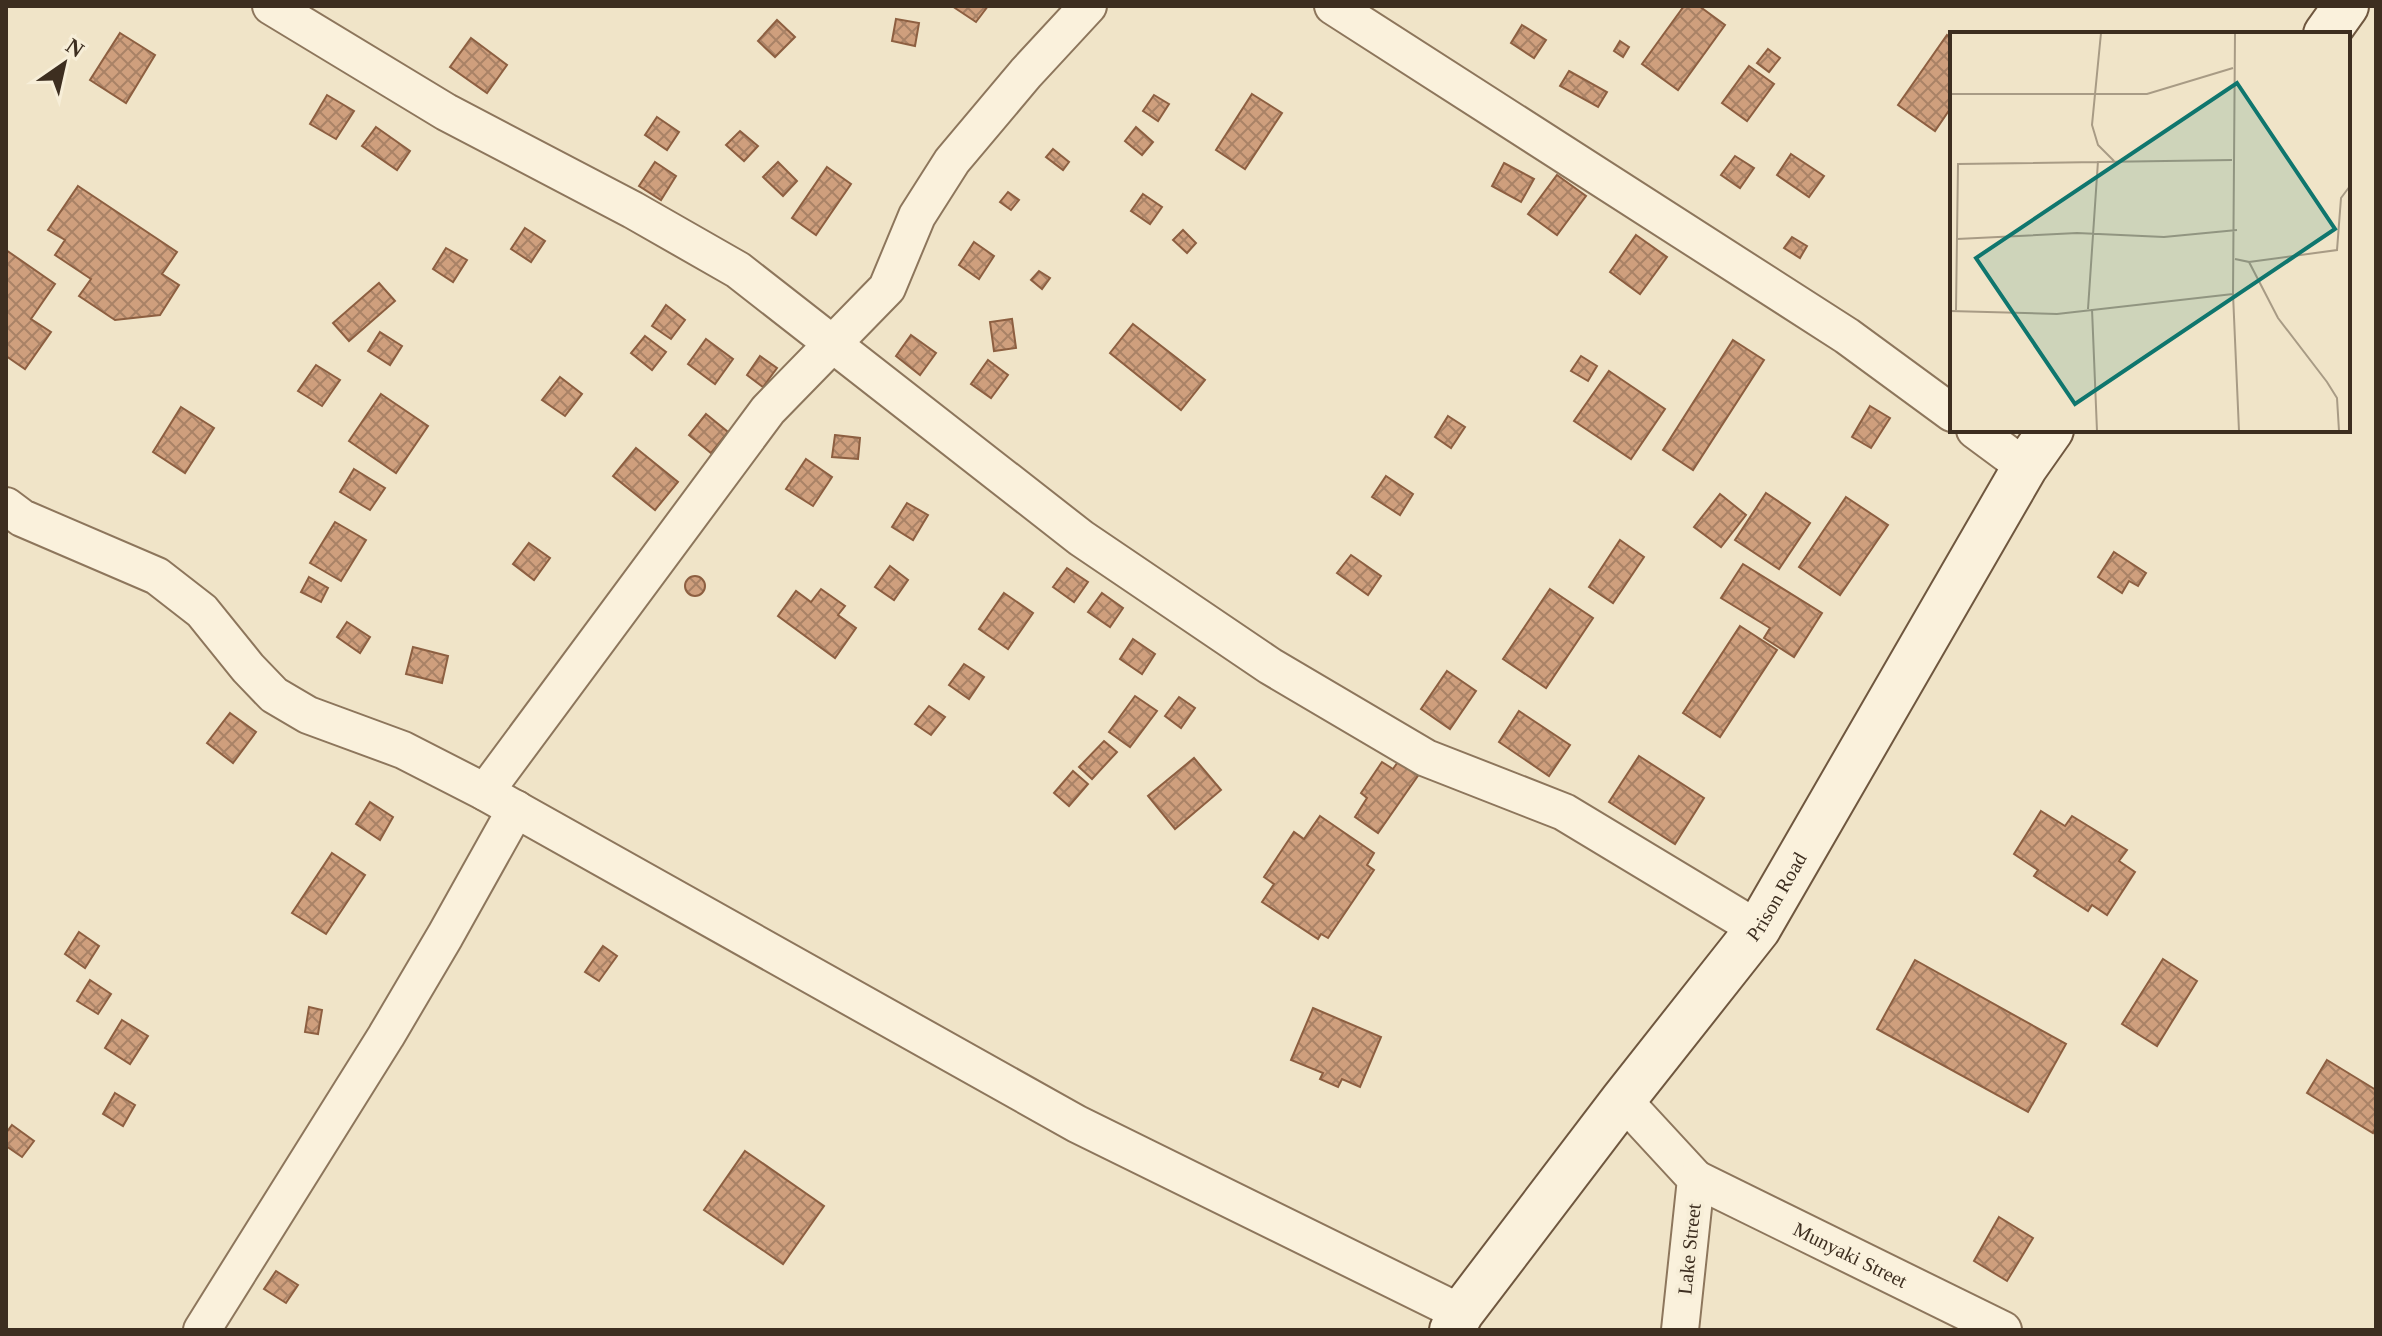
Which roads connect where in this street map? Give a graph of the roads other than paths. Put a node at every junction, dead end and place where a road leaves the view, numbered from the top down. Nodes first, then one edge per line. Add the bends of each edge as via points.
1 (271, 6) edge
2 (1088, 6) edge
3 (1333, 6) edge
4 (2346, 6) edge
5 (2327, 32) edge
6 (833, 345) junction
7 (1950, 412) edge
8 (1978, 432) edge
9 (2050, 432) edge
10 (2025, 467) junction
11 (6, 506) edge
12 (500, 800) junction
13 (1758, 929) junction
14 (1623, 1100) junction
15 (1696, 1179) junction
16 (1456, 1322) edge
17 (202, 1330) edge
18 (1680, 1330) edge
19 (2003, 1330) edge

1 - 6 street via 446,112 738,270
2 - 6 street via 952,161 917,216 887,288
3 - 7 street via 1847,336
4 - 5 street
6 - 12 street via 768,410
6 - 13 street via 1081,538 1270,666 1426,758 1564,812
8 - 10 street
9 - 10 street, Prison Road
10 - 13 street, Prison Road
11 - 12 street via 22,518 157,576 202,611 248,668 285,702 403,750
12 - 16 street via 1077,1124
12 - 17 street via 445,936
13 - 14 street, Prison Road
14 - 15 street, Lake Street
14 - 16 street, Prison Road
15 - 18 street, Lake Street
15 - 19 street, Munyaki Street

